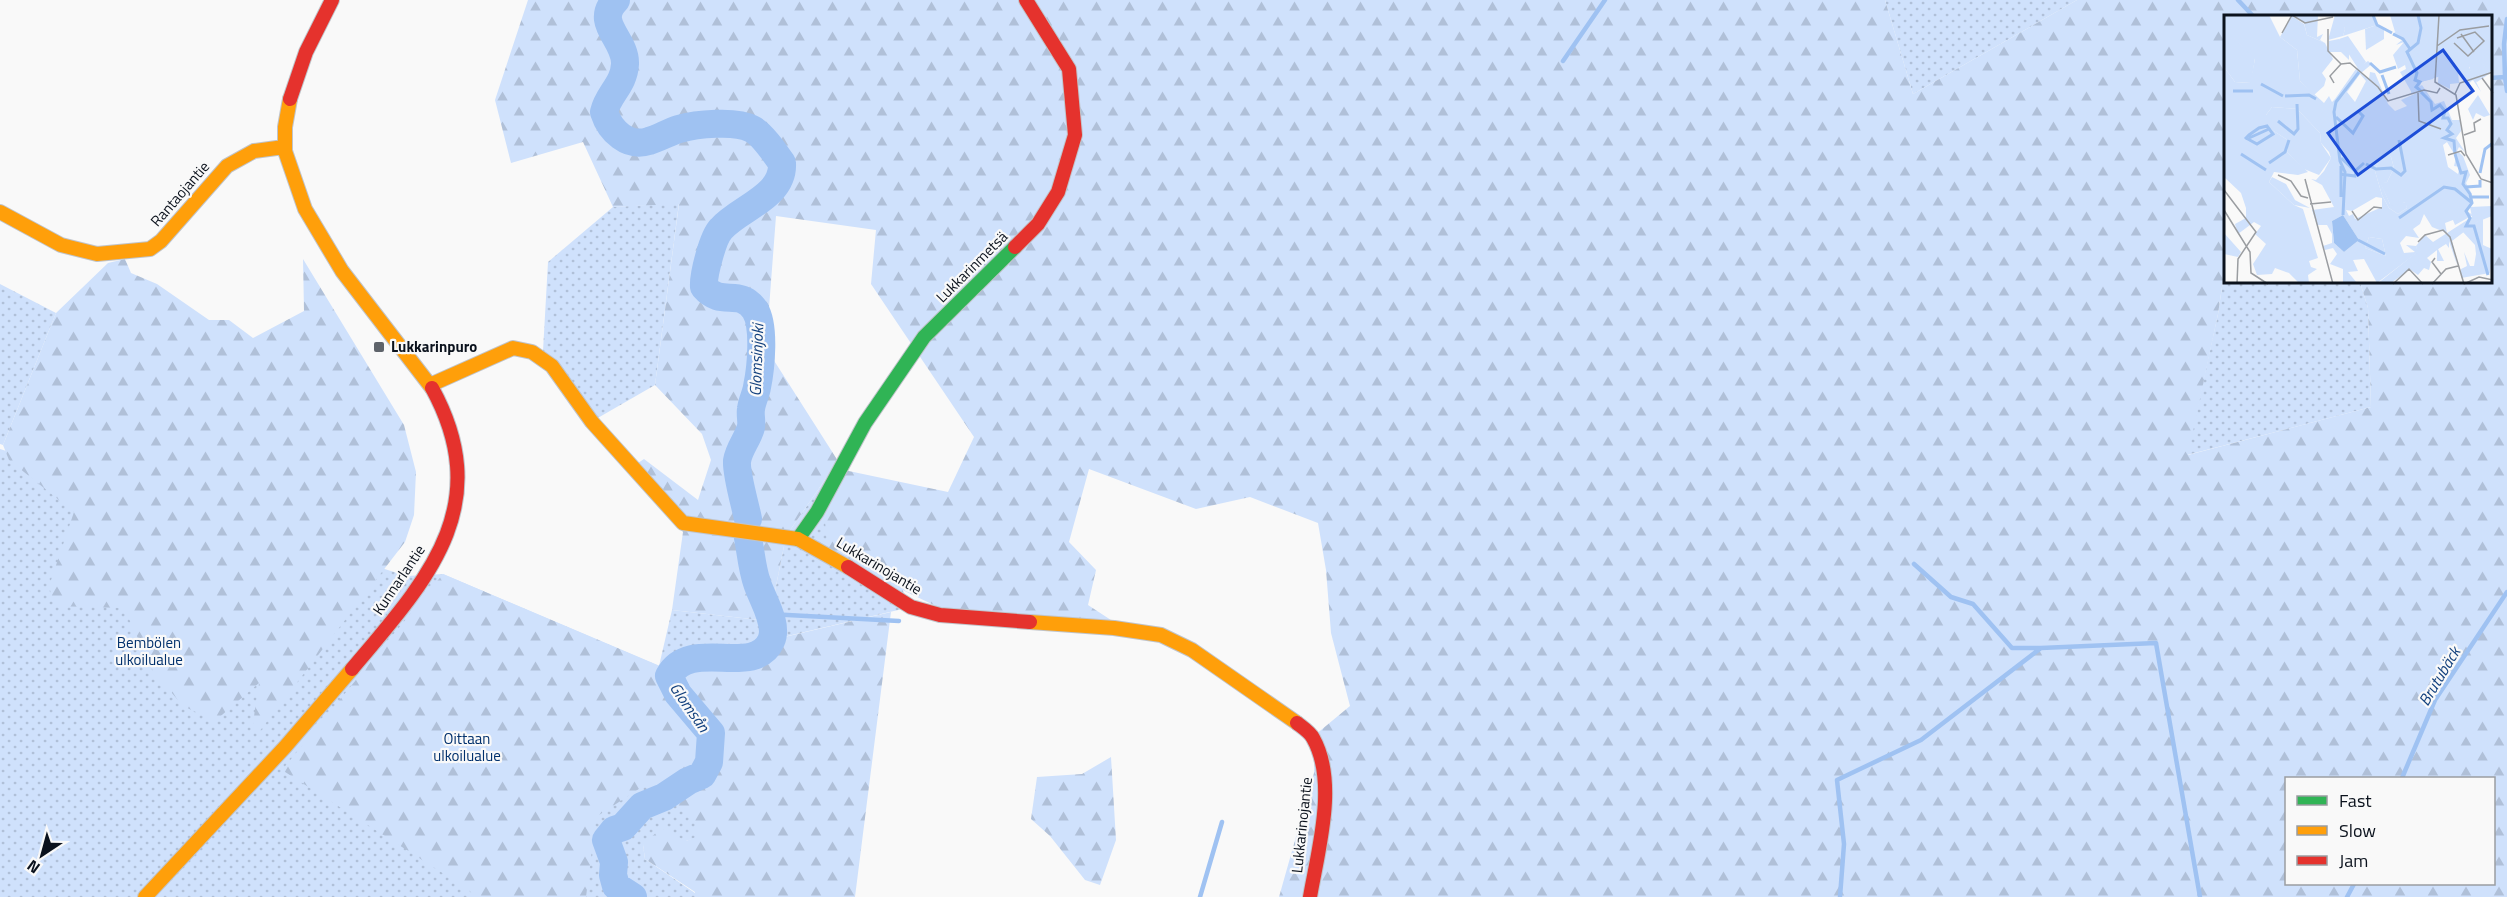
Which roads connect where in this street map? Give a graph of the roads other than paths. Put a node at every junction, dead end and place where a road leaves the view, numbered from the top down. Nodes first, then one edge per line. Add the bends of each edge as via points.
1 (332, 0) edge
2 (1026, 0) edge
3 (284, 147) junction
4 (0, 212) edge
5 (430, 385) junction
6 (798, 538) junction
7 (145, 897) edge
8 (1310, 897) edge

1 - 3 street, Kunnarlantie via 297,74 285,119
2 - 6 street, Lukkarinmetsä via 1069,69 1075,135 1058,192 1038,224 924,338 865,423 817,512
3 - 4 street, Rantaojantie via 254,151 227,166 150,249 97,254 62,245
3 - 5 street, Kunnarlantie via 302,205 326,247
5 - 6 street, Lukkarinojantie via 513,348 532,352 552,366 592,422 683,523
5 - 7 street, Kunnarlantie via 448,425 457,462 458,496 451,525 431,568 404,607 302,730
6 - 8 street, Lukkarinojantie via 911,607 940,615 1161,635 1192,650 1288,715 1312,737 1326,775

